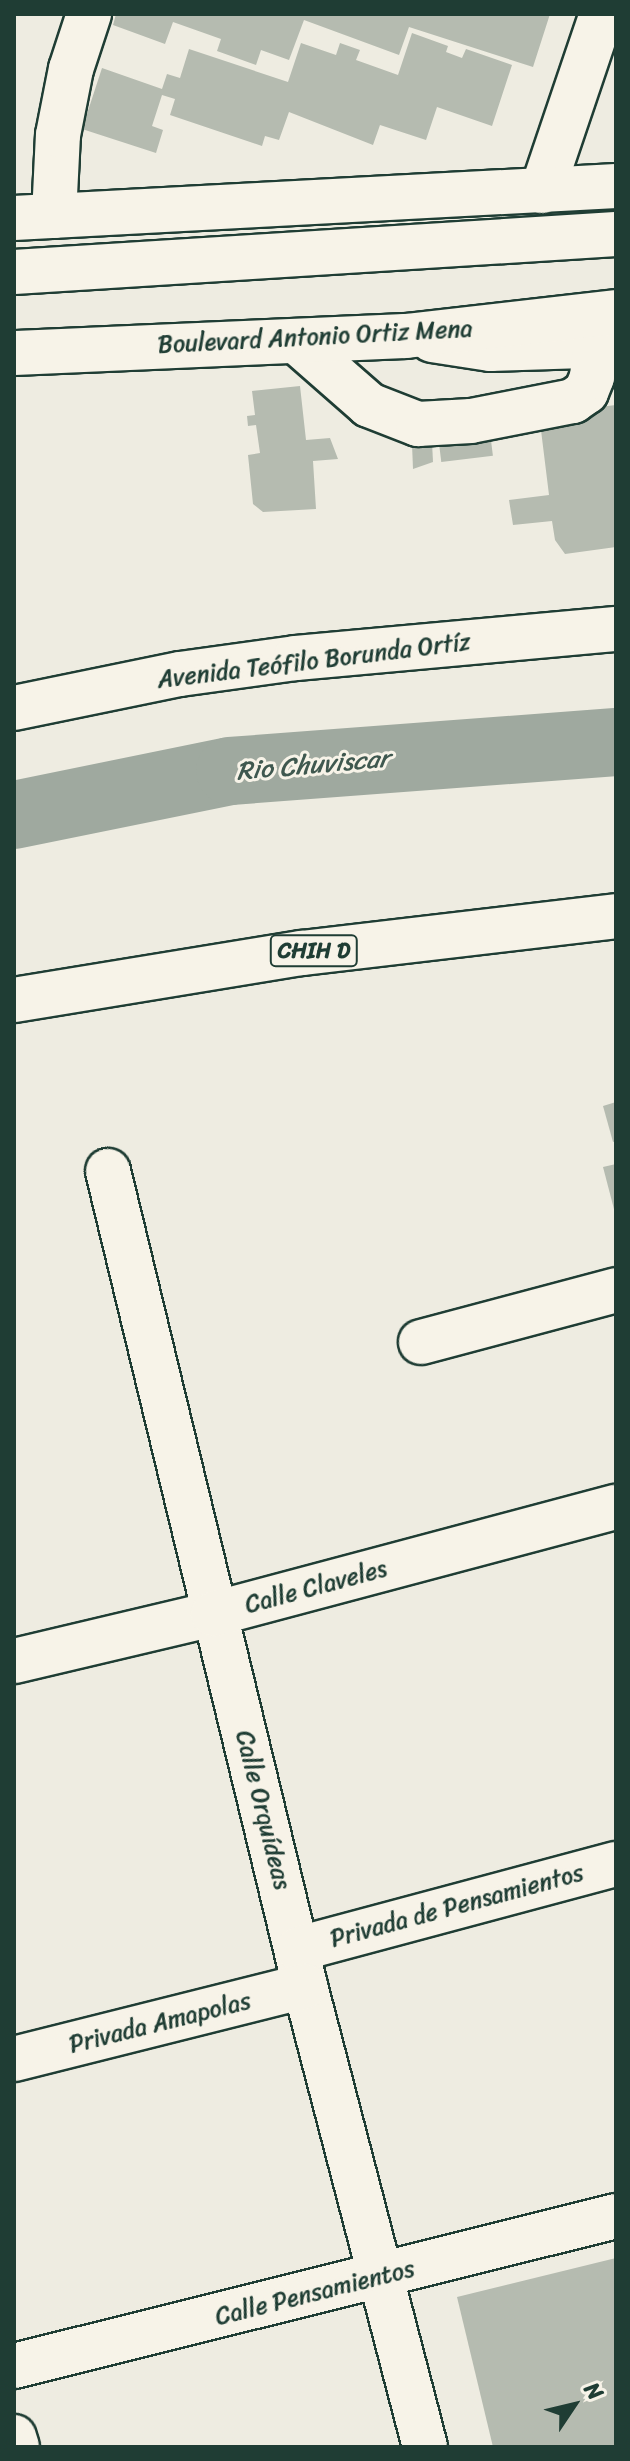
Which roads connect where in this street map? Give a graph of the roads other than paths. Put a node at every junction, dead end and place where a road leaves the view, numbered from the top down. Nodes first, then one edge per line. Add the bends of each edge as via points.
1 (89, 14) edge
2 (602, 14) edge
3 (616, 186) edge
4 (542, 191) junction
5 (34, 217) edge
6 (616, 234) edge
7 (14, 272) edge
8 (609, 334) edge
9 (296, 341) junction
10 (14, 353) edge
11 (616, 629) edge
12 (14, 708) edge
13 (616, 916) edge
14 (14, 1000) edge
15 (108, 1171) dead end
16 (616, 1290) edge
17 (421, 1342) dead end
18 (616, 1507) edge
19 (213, 1614) junction
20 (14, 1661) edge
21 (616, 1864) edge
22 (302, 1968) junction
23 (14, 2059) edge
24 (616, 2216) edge
25 (382, 2277) junction
26 (14, 2366) edge
27 (14, 2437) edge
28 (17, 2447) edge
29 (425, 2447) edge

1 - 5 street
2 - 4 street
3 - 4 street
4 - 5 street
6 - 7 street
8 - 9 street, Boulevard Antonio Ortiz Mena
8 - 9 street via 586,392 573,401 471,421 418,424 369,405
9 - 10 street, Boulevard Antonio Ortiz Mena
11 - 12 street, Avenida Teófilo Borunda Ortíz via 282,660 180,674
13 - 14 street, CHIH D via 287,955
15 - 19 street, Calle Orquídeas
16 - 17 street
18 - 19 street, Calle Claveles
19 - 20 street, Calle Claveles
19 - 22 street, Calle Orquídeas
21 - 22 street, Privada de Pensamientos
22 - 23 street, Privada Amapolas
22 - 25 street, Calle Orquídeas
24 - 25 street, Calle Pensamientos
25 - 26 street, Calle Pensamientos
25 - 29 street, Calle Orquídeas
27 - 28 street

